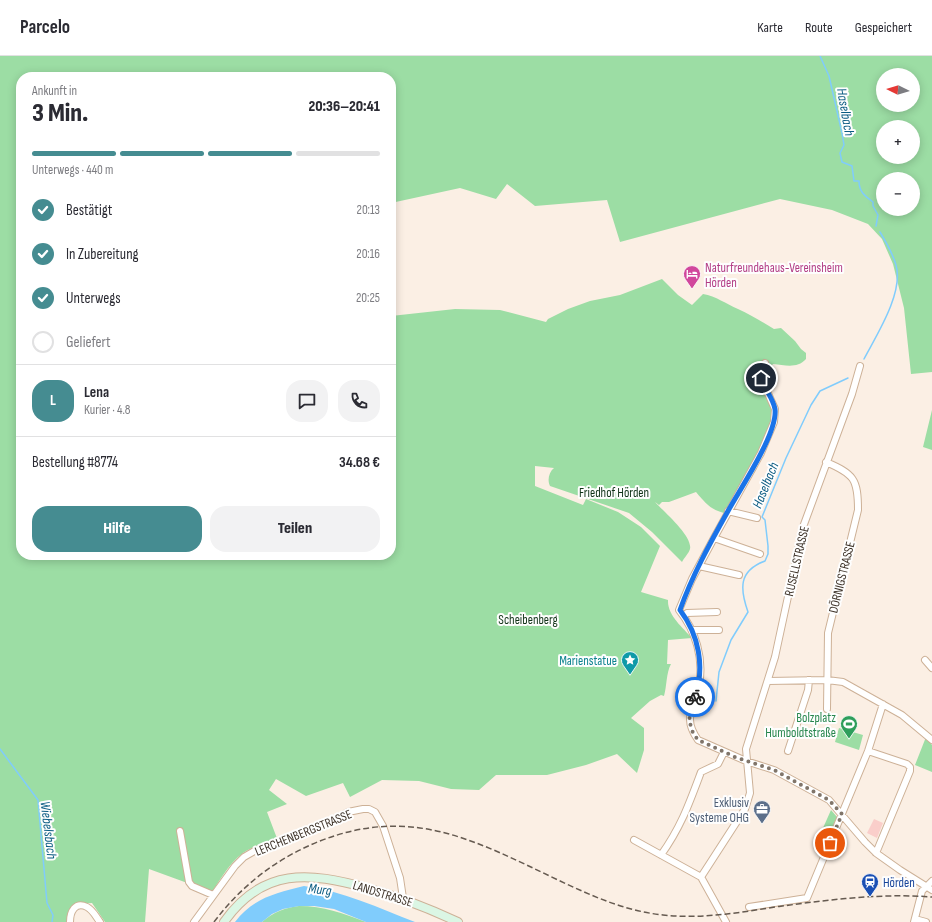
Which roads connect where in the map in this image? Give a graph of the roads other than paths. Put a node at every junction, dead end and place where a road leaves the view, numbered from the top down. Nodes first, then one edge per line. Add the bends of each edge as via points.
1 (765, 363) dead end
2 (860, 366) dead end
3 (826, 462) junction
4 (728, 510) junction
5 (757, 518) dead end
6 (714, 538) junction
7 (760, 554) dead end
8 (699, 566) junction
9 (739, 575) dead end
10 (716, 612) dead end
11 (684, 616) junction
12 (693, 630) junction
13 (720, 630) dead end
14 (925, 660) dead end
15 (932, 668) edge
16 (808, 680) junction
17 (827, 680) junction
18 (768, 681) junction
19 (884, 704) junction
20 (827, 709) dead end
21 (932, 740) edge
22 (788, 751) dead end
23 (868, 751) junction
24 (724, 752) junction
25 (746, 761) junction
26 (842, 814) junction
27 (180, 831) dead end
28 (634, 840) dead end
29 (876, 853) junction
30 (661, 855) junction
31 (701, 877) junction
32 (932, 881) edge
33 (926, 886) junction
34 (932, 890) edge
35 (213, 895) junction
36 (403, 898) junction
37 (749, 907) dead end
38 (914, 920) edge
39 (70, 922) edge
40 (100, 922) edge
41 (194, 922) edge
42 (224, 922) edge
43 (458, 922) edge
44 (726, 922) edge
45 (926, 922) edge

1 - 4 street via 761,378 775,409 774,422 761,453
2 - 3 street, RUSELLSTRASSE
3 - 17 street, DÖRNIGSTRASSE via 843,469 854,480 858,493 858,510 828,633
3 - 18 street, RUSELLSTRASSE via 803,526
4 - 5 street
4 - 6 street
6 - 7 street
6 - 8 street
8 - 9 street
8 - 11 street via 680,610
10 - 11 street via 687,613
11 - 12 street
12 - 13 street
12 - 24 street via 700,672 699,686 689,720 698,740
14 - 15 street
16 - 17 street
16 - 18 street
16 - 22 street via 808,690
17 - 19 street via 843,682
17 - 20 street, DÖRNIGSTRASSE
18 - 25 street, RUSELLSTRASSE via 746,749
19 - 21 street
19 - 23 street
23 - 26 street
23 - 29 street via 910,767
24 - 25 street
24 - 30 street via 718,764 701,772 685,816
25 - 26 street via 774,770 815,792 829,800
25 - 31 street, RUSELLSTRASSE via 750,793 745,809
26 - 29 street
26 - 37 street via 807,898
27 - 35 street via 189,882 192,886
28 - 30 street
29 - 33 street
30 - 31 street
31 - 44 street
32 - 33 street
33 - 34 street
33 - 38 street via 922,891
35 - 36 street, LERCHENBERGSTRASSE via 235,866 256,850 320,827 348,812 369,809 375,812 383,826 400,878
35 - 41 street
36 - 42 street, LANDSTRASSE via 335,879 298,877 272,882 254,891 236,906
36 - 43 street, LANDSTRASSE
38 - 45 street
39 - 40 street via 72,909 77,906 87,907

